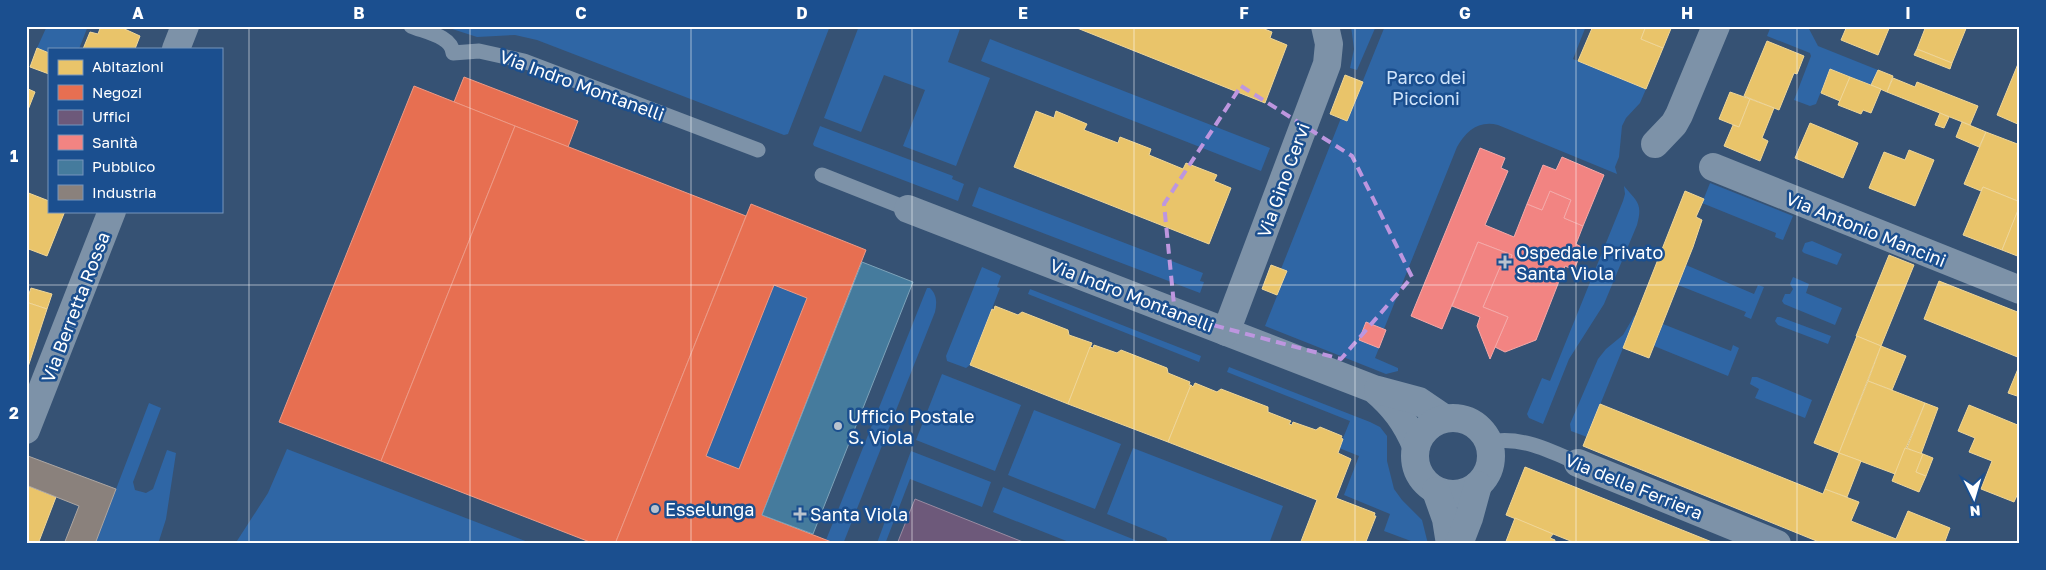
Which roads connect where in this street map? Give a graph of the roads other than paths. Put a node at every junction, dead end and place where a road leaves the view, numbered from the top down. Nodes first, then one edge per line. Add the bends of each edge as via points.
1 (185, 26) edge
2 (411, 26) edge
3 (1325, 26) edge
4 (1716, 26) edge
5 (176, 48) edge
6 (1655, 144) dead end
7 (758, 150) dead end
8 (1713, 167) dead end
9 (822, 175) dead end
10 (908, 209) joint
11 (112, 212) edge
12 (2020, 290) edge
13 (1226, 332) junction
14 (1374, 389) junction
15 (1444, 418) junction
16 (26, 430) edge
17 (1489, 442) junction
18 (1416, 446) junction
19 (1578, 463) joint
20 (1478, 485) junction
21 (1436, 490) junction
22 (1450, 544) edge
23 (1459, 544) edge
24 (1777, 544) edge

1 - 5 street
2 - 7 lane, Via Indro Montanelli via 447,41 453,53 479,51 524,61
3 - 13 street, Via Gino Cervi via 1329,44 1327,64
4 - 6 street via 1679,115
8 - 12 street, Via Antonio Mancini
9 - 10 lane, Via Indro Montanelli
10 - 13 street, Via Indro Montanelli
11 - 16 street, Via Berretta Rossa
13 - 14 street, Via Indro Montanelli
14 - 15 street via 1419,401
14 - 18 street, Via Indro Montanelli via 1398,412
15 - 17 street via 1471,422
15 - 18 street via 1426,428
17 - 19 lane, Via della Ferriera via 1519,440
17 - 20 street via 1490,465
18 - 21 street via 1418,472 1428,486
19 - 24 street, Via della Ferriera
20 - 21 street via 1456,494
20 - 23 street
21 - 22 street

